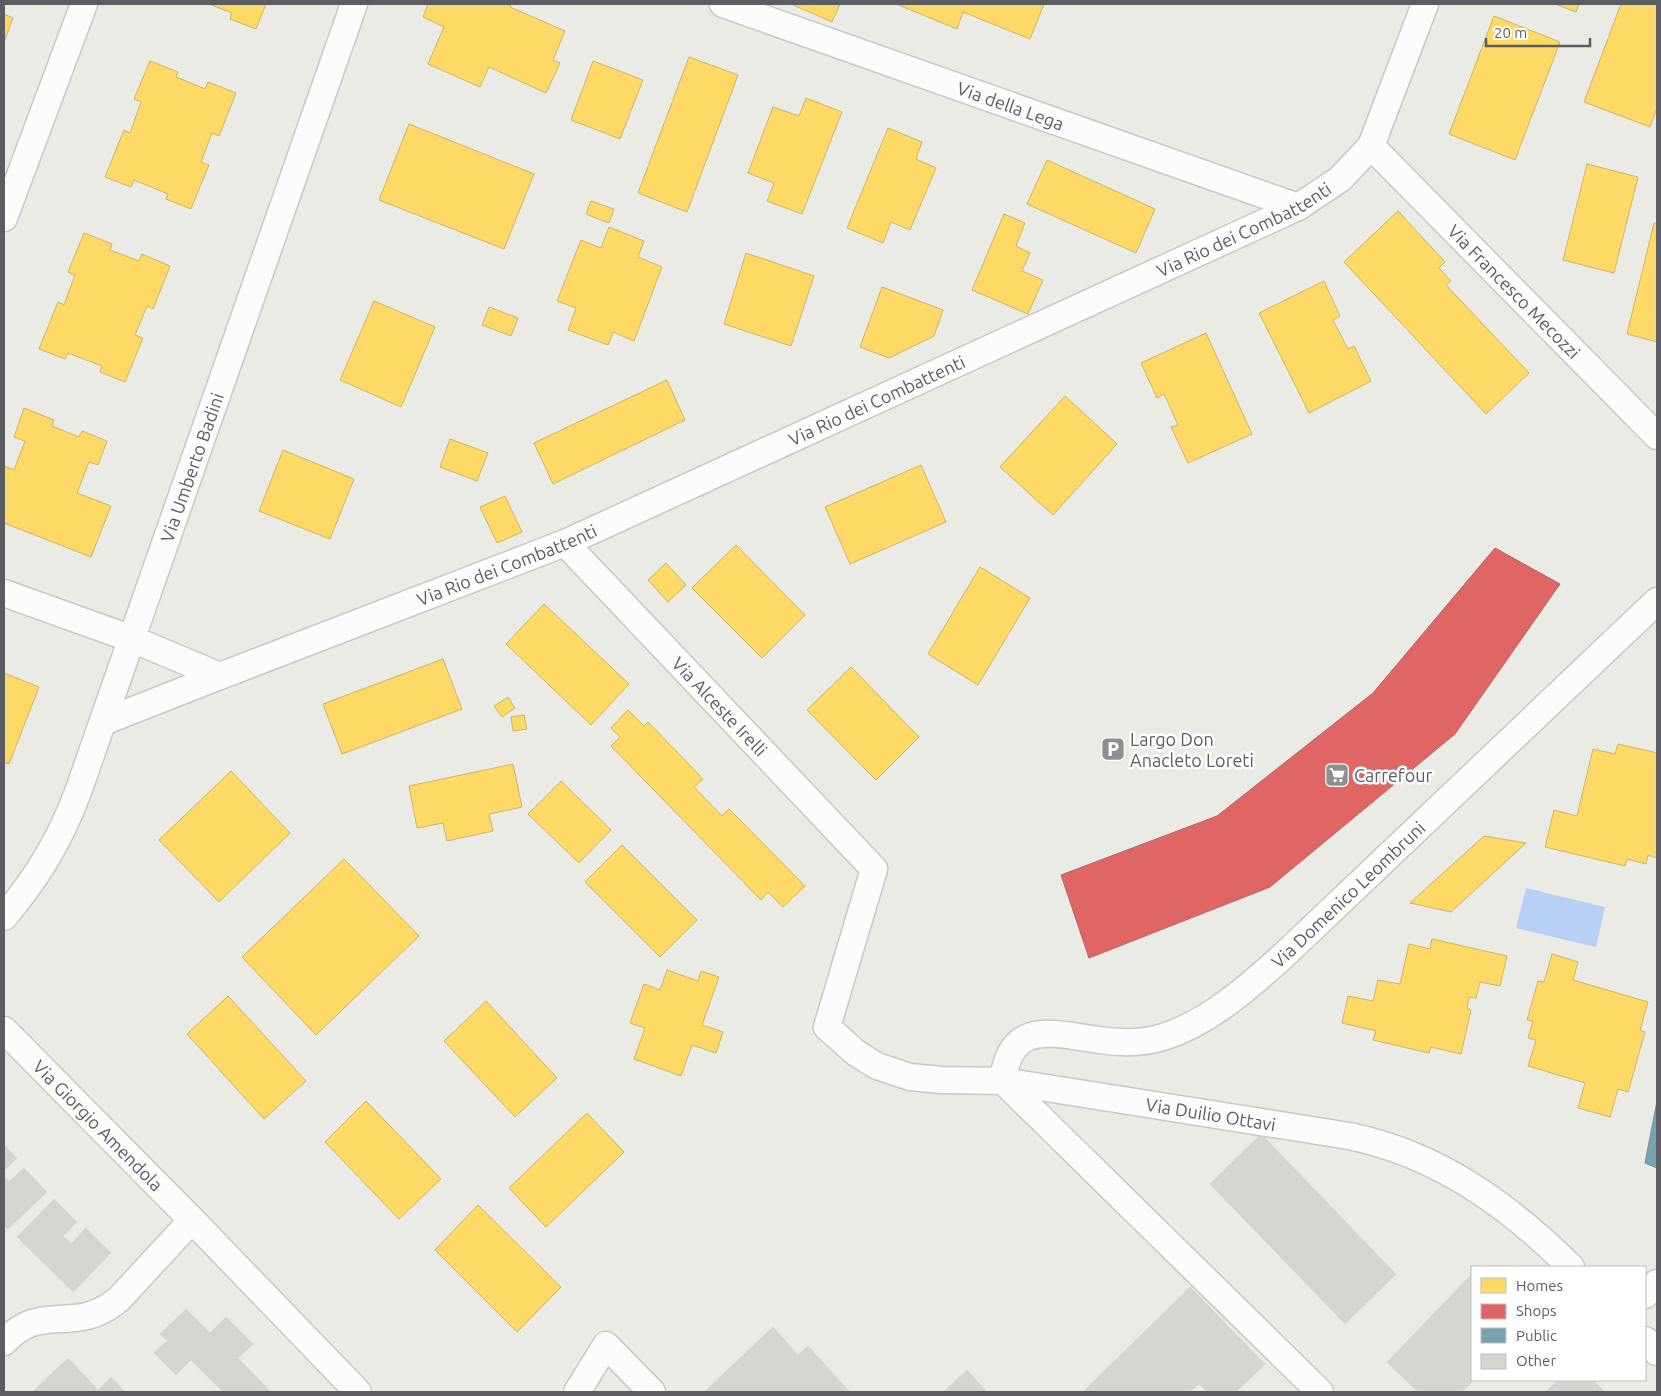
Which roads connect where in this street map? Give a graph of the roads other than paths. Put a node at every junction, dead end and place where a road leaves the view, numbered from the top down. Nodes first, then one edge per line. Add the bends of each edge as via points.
1 (84, 4) edge
2 (354, 4) edge
3 (723, 4) edge
4 (1424, 4) edge
5 (1371, 146) junction
6 (1298, 207) junction
7 (4, 218) edge
8 (1657, 436) edge
9 (565, 543) junction
10 (4, 593) edge
11 (1657, 601) edge
12 (132, 639) junction
13 (220, 676) junction
14 (103, 722) junction
15 (4, 917) edge
16 (827, 1026) joint
17 (4, 1030) edge
18 (1003, 1081) junction
19 (192, 1220) junction
20 (1570, 1266) edge
21 (1657, 1283) edge
22 (1646, 1294) edge
23 (1646, 1341) edge
24 (4, 1342) edge
25 (1657, 1352) edge
26 (358, 1392) edge
27 (577, 1392) edge
28 (652, 1392) edge
29 (1320, 1392) edge

1 - 7 street
2 - 12 street, Via Umberto Badini
3 - 6 street, Via della Lega
4 - 5 street, Via Rio dei Combattenti
5 - 6 street, Via Rio dei Combattenti via 1340,179
5 - 8 street, Via Francesco Mecozzi
6 - 9 street, Via Rio dei Combattenti
9 - 13 street, Via Rio dei Combattenti
9 - 16 street, Via Alceste Irelli via 874,869
10 - 12 street
11 - 18 street, Via Domenico Leombruni via 1281,958 1226,1002 1186,1028 1145,1041 1114,1042 1044,1033 1032,1036 1014,1049 1007,1060
12 - 13 street
12 - 14 street, Via Umberto Badini
13 - 14 street, Via Rio dei Combattenti
14 - 15 street, Via Umberto Badini via 56,844
16 - 18 street, Via Duilio Ottavi via 856,1053 892,1072 929,1079
17 - 19 street, Via Giorgio Amendola
18 - 20 street, Via Duilio Ottavi via 1349,1136 1385,1145 1429,1162 1473,1187 1528,1226
18 - 29 street
19 - 24 street via 109,1307 86,1317 28,1324
19 - 26 street, Via Giorgio Amendola
21 - 22 street
23 - 25 street
27 - 28 street via 606,1345

